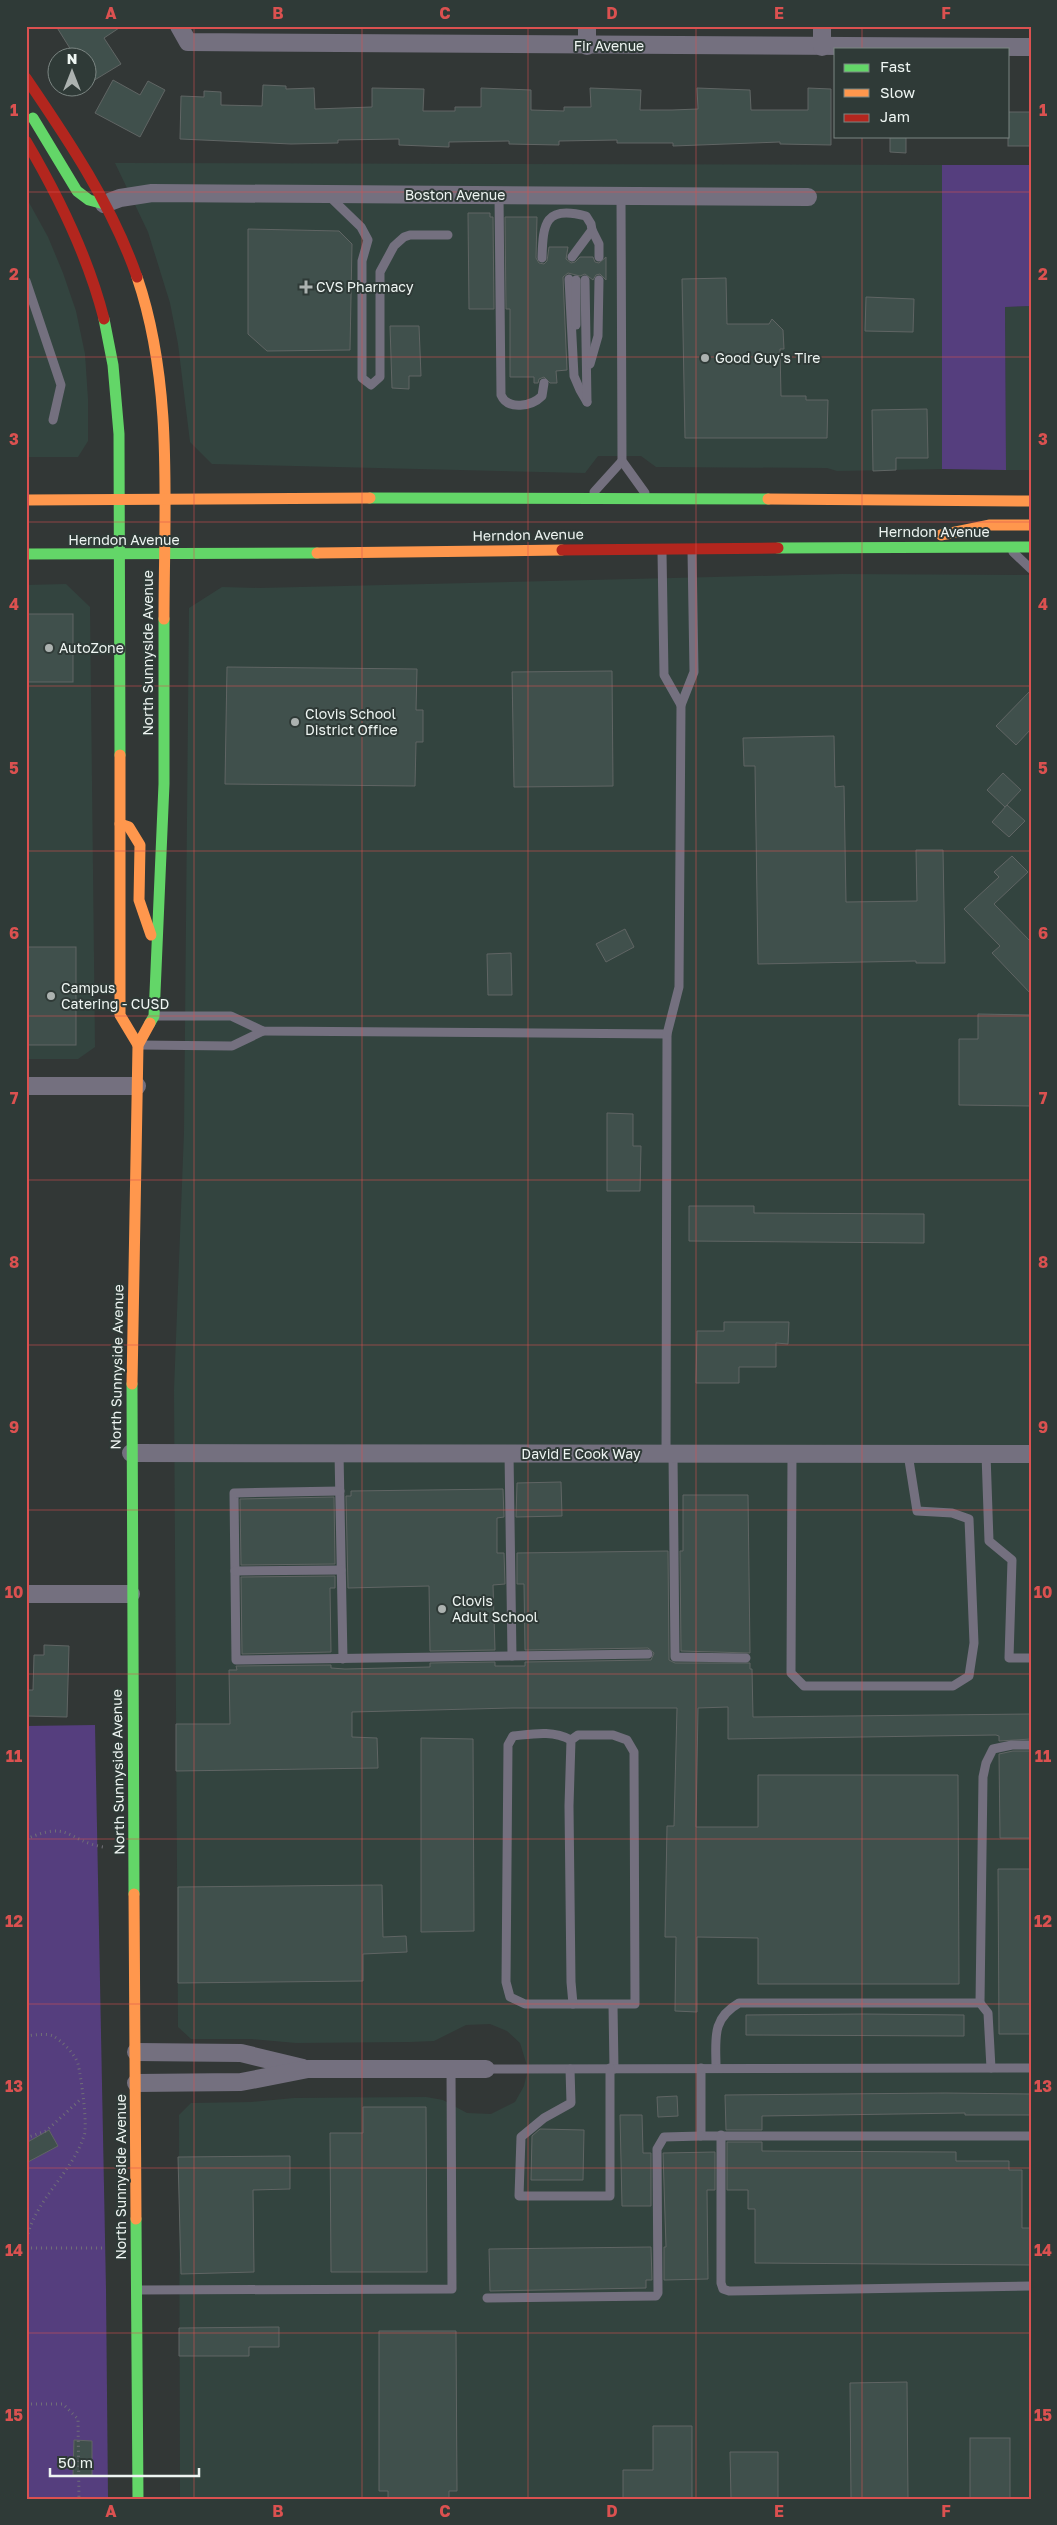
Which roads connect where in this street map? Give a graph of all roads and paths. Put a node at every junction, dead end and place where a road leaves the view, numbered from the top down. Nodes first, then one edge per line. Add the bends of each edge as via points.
1 (179, 26) edge
2 (587, 26) edge
3 (822, 26) edge
4 (587, 46) junction
5 (822, 47) junction
6 (1031, 47) edge
7 (26, 78) edge
8 (26, 108) edge
9 (26, 141) edge
10 (327, 194) junction
11 (499, 195) junction
12 (621, 196) junction
13 (808, 196) dead end
14 (104, 204) junction
15 (589, 234) junction
16 (448, 236) dead end
17 (578, 256) dead end
18 (599, 257) dead end
19 (542, 258) dead end
20 (599, 280) dead end
21 (26, 281) edge
22 (586, 377) junction
23 (544, 383) dead end
24 (53, 420) dead end
25 (622, 461) junction
26 (590, 497) junction
27 (648, 498) junction
28 (26, 500) edge
29 (119, 500) junction
30 (163, 500) junction
31 (1031, 501) edge
32 (1031, 525) edge
33 (880, 546) junction
34 (1008, 547) junction
35 (1031, 547) edge
36 (662, 548) junction
37 (692, 548) junction
38 (26, 554) edge
39 (118, 554) junction
40 (163, 554) junction
41 (1031, 569) edge
42 (681, 705) junction
43 (120, 824) junction
44 (155, 949) junction
45 (154, 1016) junction
46 (263, 1031) junction
47 (667, 1034) junction
48 (138, 1045) junction
49 (26, 1086) edge
50 (137, 1086) junction
51 (131, 1453) junction
52 (339, 1453) junction
53 (509, 1453) junction
54 (669, 1454) junction
55 (792, 1454) junction
56 (908, 1454) junction
57 (986, 1454) junction
58 (1031, 1454) edge
59 (340, 1491) junction
60 (341, 1570) junction
61 (235, 1571) junction
62 (26, 1594) edge
63 (131, 1594) junction
64 (648, 1654) dead end
65 (512, 1656) junction
66 (746, 1658) dead end
67 (1031, 1658) edge
68 (343, 1659) junction
69 (571, 1740) junction
70 (1031, 1745) edge
71 (26, 1839) edge
72 (102, 1847) dead end
73 (980, 2003) junction
74 (573, 2004) junction
75 (613, 2005) junction
76 (26, 2036) edge
77 (136, 2052) junction
78 (450, 2068) junction
79 (486, 2068) joint
80 (570, 2068) junction
81 (701, 2068) junction
82 (716, 2068) junction
83 (992, 2068) junction
84 (1031, 2068) edge
85 (308, 2069) junction
86 (612, 2069) junction
87 (136, 2083) junction
88 (83, 2098) junction
89 (721, 2135) junction
90 (700, 2136) junction
91 (1031, 2136) edge
92 (26, 2138) edge
93 (26, 2243) edge
94 (26, 2248) edge
95 (106, 2248) dead end
96 (1031, 2286) edge
97 (137, 2290) junction
98 (487, 2298) dead end
99 (26, 2404) edge
100 (79, 2499) edge
101 (138, 2499) edge

1 - 4 street, Fir Avenue via 188,42
2 - 4 street
3 - 5 street
4 - 5 street, Fir Avenue
5 - 6 street, Fir Avenue
7 - 14 main road, North Sunnyside Avenue via 74,149
8 - 14 main road via 77,191 89,200
9 - 29 main road, North Sunnyside Avenue via 76,237 108,338 117,401
10 - 11 street, Boston Avenue
10 - 14 street, Boston Avenue via 152,193
10 - 16 lane via 361,227 368,240 362,261 362,378 371,385 380,377 380,272 394,246 404,237
11 - 12 street, Boston Avenue
11 - 23 lane via 501,395 510,404 533,403 542,396
12 - 13 street, Boston Avenue
12 - 25 lane
14 - 30 main road, North Sunnyside Avenue via 135,268 154,340 161,403
15 - 17 lane
15 - 18 lane via 599,244
15 - 19 lane via 591,224 586,216 566,212 557,214 543,229
20 - 22 lane via 598,336
21 - 24 lane via 61,385
22 - 22 lane via 587,402 574,376 577,280
25 - 26 lane
25 - 27 lane
26 - 27 main road
26 - 30 main road
27 - 31 main road
28 - 29 main road
29 - 30 main road
29 - 39 main road, North Sunnyside Avenue
30 - 40 main road, North Sunnyside Avenue
32 - 33 main road via 990,525
33 - 34 main road, Herndon Avenue
33 - 37 main road, Herndon Avenue
34 - 35 main road, Herndon Avenue
34 - 41 lane
36 - 37 main road, Herndon Avenue
36 - 40 main road, Herndon Avenue
36 - 42 lane via 664,675
37 - 42 lane via 694,672
38 - 39 main road, Herndon Avenue
39 - 40 main road, Herndon Avenue
39 - 43 main road, North Sunnyside Avenue
40 - 44 main road, North Sunnyside Avenue via 164,784
42 - 47 lane via 679,987
43 - 44 main road via 129,827 140,845 139,900
43 - 48 main road, North Sunnyside Avenue via 120,1016
44 - 45 main road, North Sunnyside Avenue
45 - 46 lane via 231,1016
45 - 48 main road, North Sunnyside Avenue
46 - 47 lane
46 - 48 lane via 232,1046
47 - 54 lane
48 - 50 main road, North Sunnyside Avenue
49 - 50 street
50 - 51 main road, North Sunnyside Avenue
51 - 52 street, David E Cook Way
51 - 63 main road, North Sunnyside Avenue
52 - 53 street, David E Cook Way
52 - 59 lane
53 - 54 street, David E Cook Way
53 - 65 lane
54 - 55 street, David E Cook Way
54 - 66 lane via 675,1657
55 - 56 street, David E Cook Way
55 - 56 lane via 791,1673 804,1686 953,1686 969,1676 974,1643 970,1519 952,1513 917,1511
56 - 57 street, David E Cook Way
57 - 58 street, David E Cook Way
57 - 67 lane via 989,1541 1012,1560 1009,1658
59 - 60 lane
59 - 61 lane via 234,1493
60 - 61 lane
60 - 68 lane
61 - 68 lane via 236,1660
62 - 63 street
63 - 77 main road, North Sunnyside Avenue
64 - 65 lane
65 - 68 lane
69 - 74 lane via 569,1845
69 - 74 lane via 562,1735 544,1733 513,1736 508,1745 506,1982 510,1997 525,2004
69 - 75 lane via 578,1735 613,1735 627,1740 634,1752 635,2004
70 - 73 lane via 993,1749 983,1777
71 - 72 path via 48,1830 60,1830
73 - 82 lane via 739,2002 726,2010 719,2023
73 - 83 lane via 988,2013
74 - 75 lane
75 - 86 lane
76 - 88 path via 51,2035 64,2045 78,2063
77 - 85 street via 240,2053
77 - 87 main road, North Sunnyside Avenue
78 - 79 street
78 - 85 street
78 - 97 lane via 452,2289
79 - 80 lane
80 - 86 lane
80 - 86 lane via 571,2103 544,2118 521,2137 519,2196 610,2196
81 - 82 lane
81 - 86 lane
81 - 90 lane
82 - 83 lane
83 - 84 lane
85 - 87 street via 241,2082
87 - 97 main road, North Sunnyside Avenue
88 - 92 path via 46,2131
88 - 93 path via 85,2134 70,2166 31,2220
89 - 90 lane
89 - 91 lane
89 - 96 lane via 721,2282 723,2289 729,2292
90 - 98 lane via 664,2137 657,2149 656,2296
94 - 95 path
97 - 101 main road, North Sunnyside Avenue
99 - 100 path via 63,2404 78,2419

